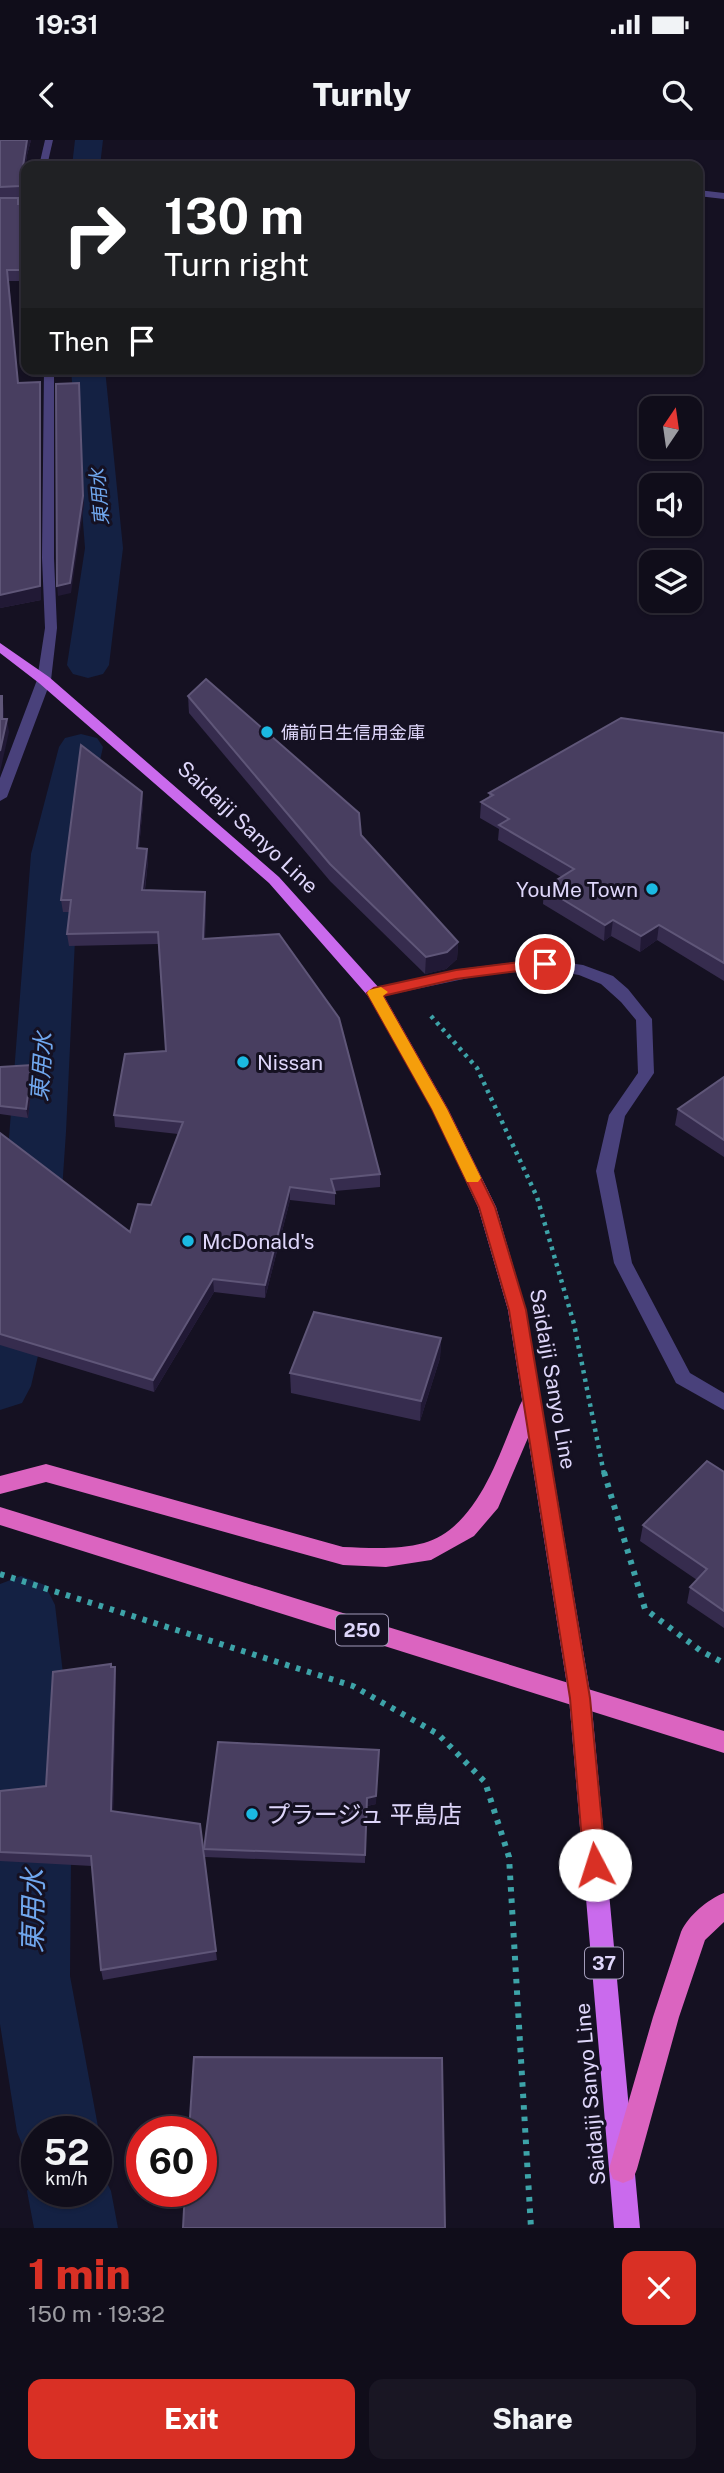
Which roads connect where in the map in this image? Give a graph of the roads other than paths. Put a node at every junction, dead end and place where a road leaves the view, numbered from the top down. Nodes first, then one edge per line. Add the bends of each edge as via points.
1 (49, 140) edge
2 (46, 161) edge
3 (703, 194) edge
4 (724, 196) edge
5 (21, 203) edge
6 (0, 204) edge
7 (49, 375) edge
8 (0, 647) edge
9 (44, 680) junction
10 (0, 797) edge
11 (374, 993) junction
12 (724, 1402) edge
13 (531, 1405) junction
14 (0, 1485) edge
15 (0, 1516) edge
16 (580, 1698) junction
17 (724, 1742) edge
18 (724, 1905) edge
19 (623, 2169) junction
20 (627, 2228) edge

1 - 2 street
3 - 4 street
5 - 6 street
7 - 9 street via 51,628
8 - 9 main road, Saidaiji Sanyo Line / 37
9 - 10 street
9 - 11 main road, Saidaiji Sanyo Line / 37 via 274,880
11 - 12 street via 456,975 545,964 580,969 609,981 644,1019 646,1073 617,1115 605,1171 621,1250 683,1378
11 - 13 main road, Saidaiji Sanyo Line / 37 via 440,1109 487,1207 517,1310
13 - 14 highway via 490,1502 466,1529 431,1551 386,1558 343,1556 46,1473
13 - 16 main road, Saidaiji Sanyo Line / 37
15 - 16 highway, 250
16 - 17 highway, 250
16 - 19 main road, Saidaiji Sanyo Line / 37
18 - 19 highway via 694,1932
19 - 20 main road, Saidaiji Sanyo Line / 37

